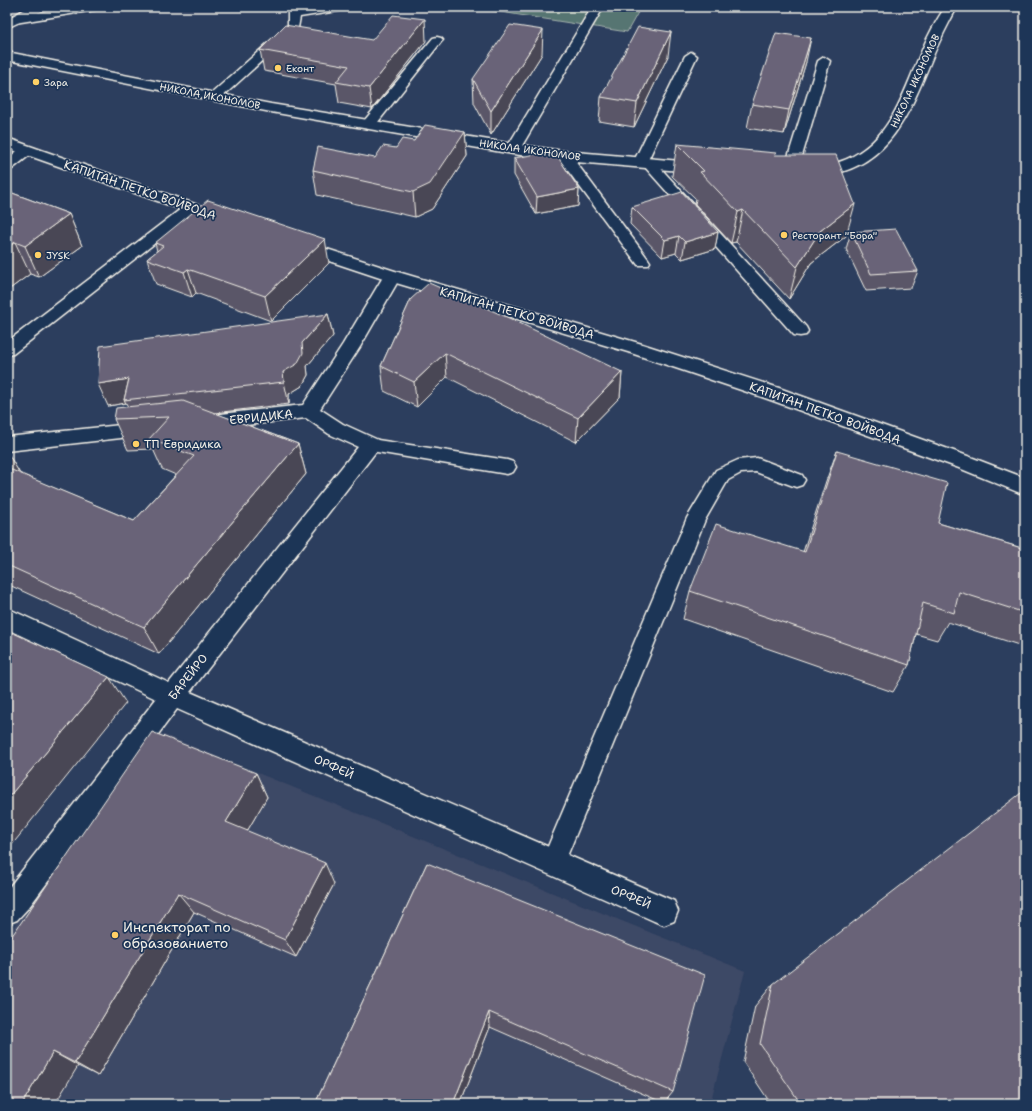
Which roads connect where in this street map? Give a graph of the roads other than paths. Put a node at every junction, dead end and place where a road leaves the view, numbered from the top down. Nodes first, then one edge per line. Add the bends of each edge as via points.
1 (39, 7) edge
2 (95, 7) edge
3 (344, 7) edge
4 (951, 7) edge
5 (597, 8) dead end
6 (71, 9) edge
7 (294, 11) edge
8 (11, 15) edge
9 (437, 40) dead end
10 (7, 56) edge
11 (691, 56) dead end
12 (7, 60) edge
13 (23, 60) junction
14 (824, 61) dead end
15 (216, 96) junction
16 (369, 124) junction
17 (7, 143) edge
18 (514, 149) junction
19 (26, 151) junction
20 (564, 156) junction
21 (645, 163) junction
22 (7, 166) edge
23 (716, 168) edge
24 (782, 172) joint
25 (191, 208) junction
26 (235, 223) edge
27 (280, 238) edge
28 (643, 262) dead end
29 (392, 276) junction
30 (800, 331) dead end
31 (7, 350) edge
32 (309, 411) junction
33 (7, 444) edge
34 (371, 445) junction
35 (507, 467) dead end
36 (796, 480) dead end
37 (1025, 488) edge
38 (7, 618) edge
39 (173, 696) junction
40 (553, 863) junction
41 (7, 910) edge
42 (664, 911) dead end

1 - 8 street
2 - 6 lane
3 - 7 lane
4 - 24 street, НИКОЛА ИКОНОМОВ via 926,55 904,108 883,143 858,160 837,168 814,173
5 - 18 lane
6 - 8 lane
7 - 15 lane via 294,26
9 - 16 lane
10 - 13 street, НИКОЛА ИКОНОМОВ
11 - 21 lane
12 - 13 street, НИКОЛА ИКОНОМОВ
13 - 15 street, НИКОЛА ИКОНОМОВ
14 - 24 lane
15 - 16 street, НИКОЛА ИКОНОМОВ
16 - 18 street, НИКОЛА ИКОНОМОВ
17 - 19 street, КАПИТАН ПЕТКО ВОЙВОДА
18 - 20 street, НИКОЛА ИКОНОМОВ
19 - 22 lane
19 - 25 street, КАПИТАН ПЕТКО ВОЙВОДА
20 - 21 street, НИКОЛА ИКОНОМОВ
20 - 28 lane
21 - 23 street, НИКОЛА ИКОНОМОВ
21 - 30 lane
25 - 26 street, КАПИТАН ПЕТКО ВОЙВОДА
25 - 31 lane
27 - 29 street, КАПИТАН ПЕТКО ВОЙВОДА
29 - 32 street, ЕВРИДИКА via 351,347
29 - 37 street, КАПИТАН ПЕТКО ВОЙВОДА via 743,383 966,463
32 - 33 street, ЕВРИДИКА
32 - 34 street via 336,429
34 - 35 lane
34 - 39 street, БАРЕЙРО
36 - 40 lane via 757,465 738,467 722,475 696,518
38 - 39 street, ОРФЕЙ
39 - 40 street, ОРФЕЙ
39 - 41 street, БАРЕЙРО
40 - 42 street, ОРФЕЙ

